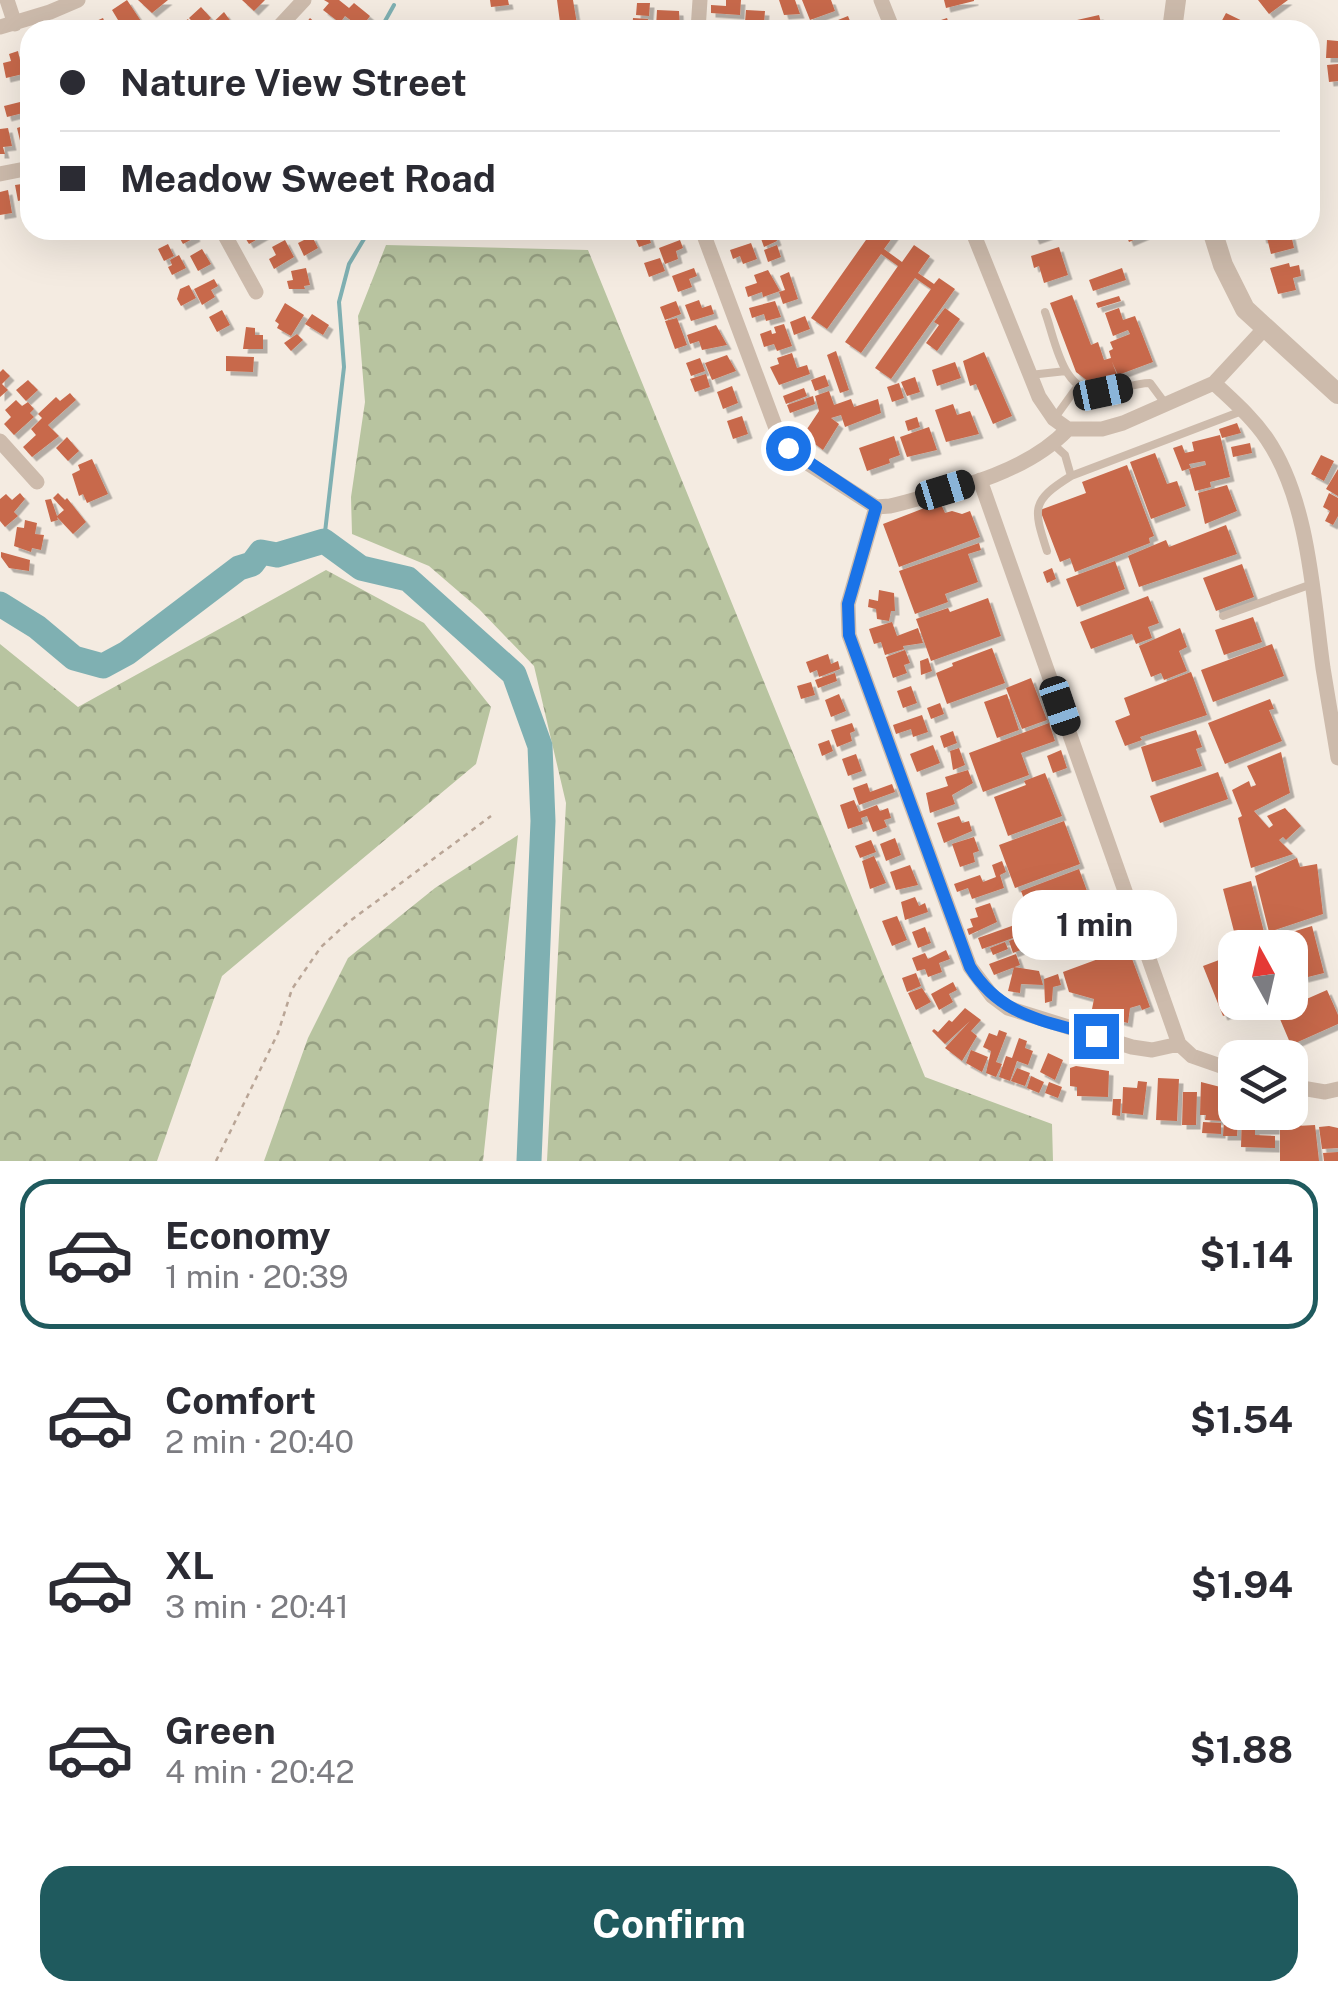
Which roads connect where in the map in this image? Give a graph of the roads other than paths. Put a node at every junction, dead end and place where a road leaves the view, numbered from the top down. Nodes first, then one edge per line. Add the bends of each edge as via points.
1 (6, 0) edge
2 (78, 0) edge
3 (304, 0) edge
4 (24, 20) edge
5 (285, 20) edge
6 (8, 26) edge
7 (227, 240) edge
8 (706, 240) edge
9 (976, 240) edge
10 (1216, 240) edge
11 (256, 292) dead end
12 (1045, 312) dead end
13 (1264, 328) junction
14 (1066, 371) junction
15 (1030, 375) junction
16 (1214, 383) junction
17 (1077, 387) junction
18 (1338, 394) edge
19 (1167, 406) junction
20 (1244, 410) junction
21 (1061, 424) junction
22 (0, 442) edge
23 (1053, 444) junction
24 (1071, 476) junction
25 (980, 480) junction
26 (38, 482) dead end
27 (876, 507) junction
28 (1046, 551) dead end
29 (1312, 584) junction
30 (1223, 616) dead end
31 (1320, 628) junction
32 (1338, 628) edge
33 (1338, 758) edge
34 (1179, 1044) junction
35 (1218, 1065) edge
36 (1338, 1088) edge
37 (1308, 1089) edge

1 - 6 street
2 - 4 street
3 - 5 street
7 - 11 street
8 - 27 street via 780,439
9 - 15 street
10 - 13 street via 1234,292
12 - 14 lane
13 - 16 street
13 - 18 street
14 - 15 lane
14 - 17 lane
15 - 21 street
16 - 19 street
16 - 20 street
17 - 19 lane via 1103,392 1150,383
17 - 21 lane
19 - 21 street via 1102,429
20 - 24 lane
20 - 29 street via 1279,460
21 - 23 street
22 - 26 street
23 - 24 lane
23 - 25 street
24 - 28 lane via 1038,504
25 - 27 street
25 - 34 street
27 - 34 street via 848,604 849,635 970,967 1008,1008 1132,1047
29 - 30 lane
29 - 31 street
31 - 32 street
31 - 33 street
34 - 35 street
36 - 37 street

